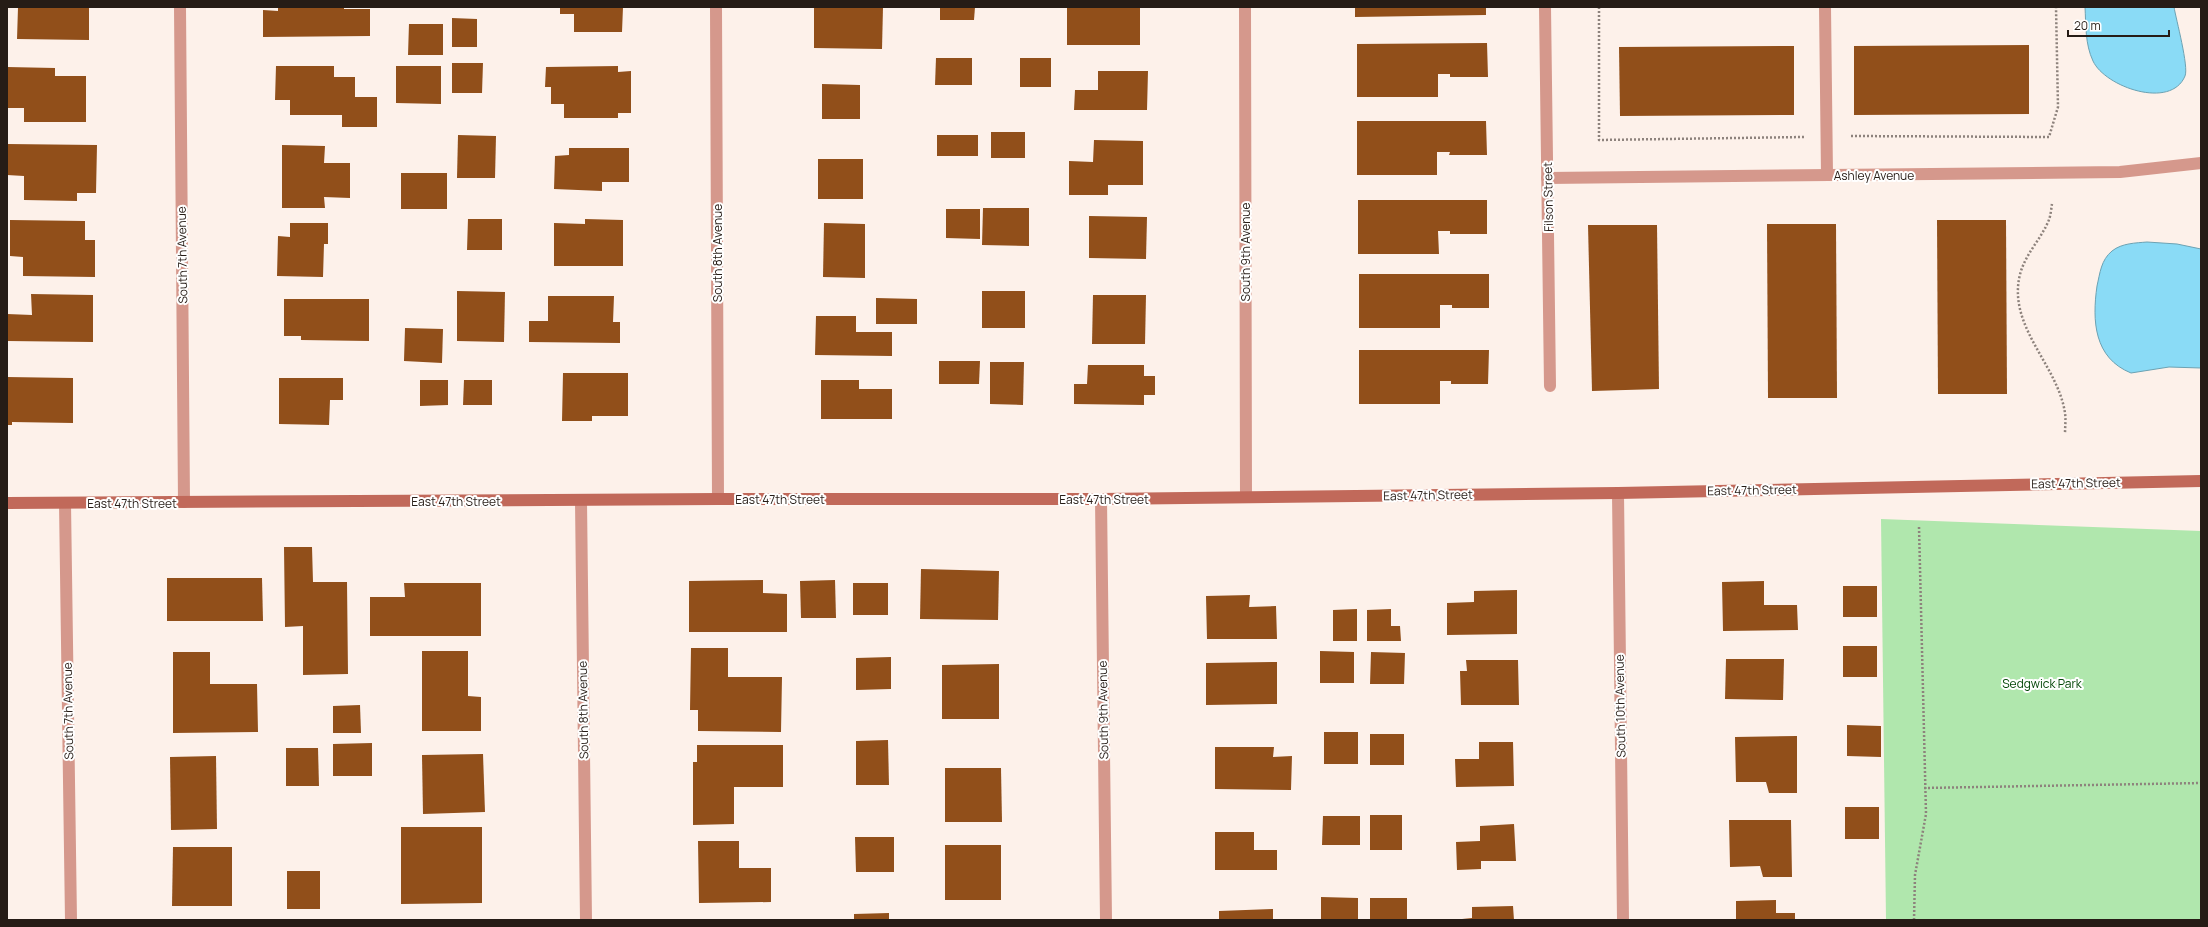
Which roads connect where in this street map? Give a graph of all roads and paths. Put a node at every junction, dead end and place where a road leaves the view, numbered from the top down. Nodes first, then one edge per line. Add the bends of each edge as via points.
1 (180, 7) edge
2 (716, 7) edge
3 (1245, 7) edge
4 (1545, 7) edge
5 (1825, 7) edge
6 (2201, 162) edge
7 (1827, 175) junction
8 (1547, 178) junction
9 (2052, 204) dead end
10 (1550, 386) dead end
11 (2065, 434) dead end
12 (2201, 481) edge
13 (1618, 493) junction
14 (1246, 497) junction
15 (718, 499) junction
16 (1100, 499) junction
17 (581, 501) junction
18 (184, 502) junction
19 (7, 503) edge
20 (65, 503) junction
21 (1919, 527) dead end
22 (2201, 783) edge
23 (1924, 788) junction
24 (71, 920) edge
25 (586, 920) edge
26 (1106, 920) edge
27 (1623, 920) edge
28 (1914, 920) edge

1 - 18 street, South 7th Avenue
2 - 15 street, South 8th Avenue
3 - 14 street, South 9th Avenue
4 - 8 street, Filson Street
5 - 7 street
6 - 7 street, Ashley Avenue via 2120,172
7 - 8 street, Ashley Avenue
8 - 10 street, Filson Street
9 - 11 path via 2049,221 2028,253 2020,279 2019,301 2024,323 2058,391 2065,412
12 - 13 main road, East 47th Street
13 - 14 main road, East 47th Street
13 - 27 street, South 10th Avenue
14 - 16 main road, East 47th Street
15 - 16 main road, East 47th Street
15 - 17 main road, East 47th Street
16 - 26 street, South 9th Avenue
17 - 18 main road, East 47th Street
17 - 25 street, South 8th Avenue
18 - 20 main road, East 47th Street
19 - 20 main road, East 47th Street
20 - 24 street, South 7th Avenue
21 - 23 path
22 - 23 path
23 - 28 path via 1926,814 1915,875

